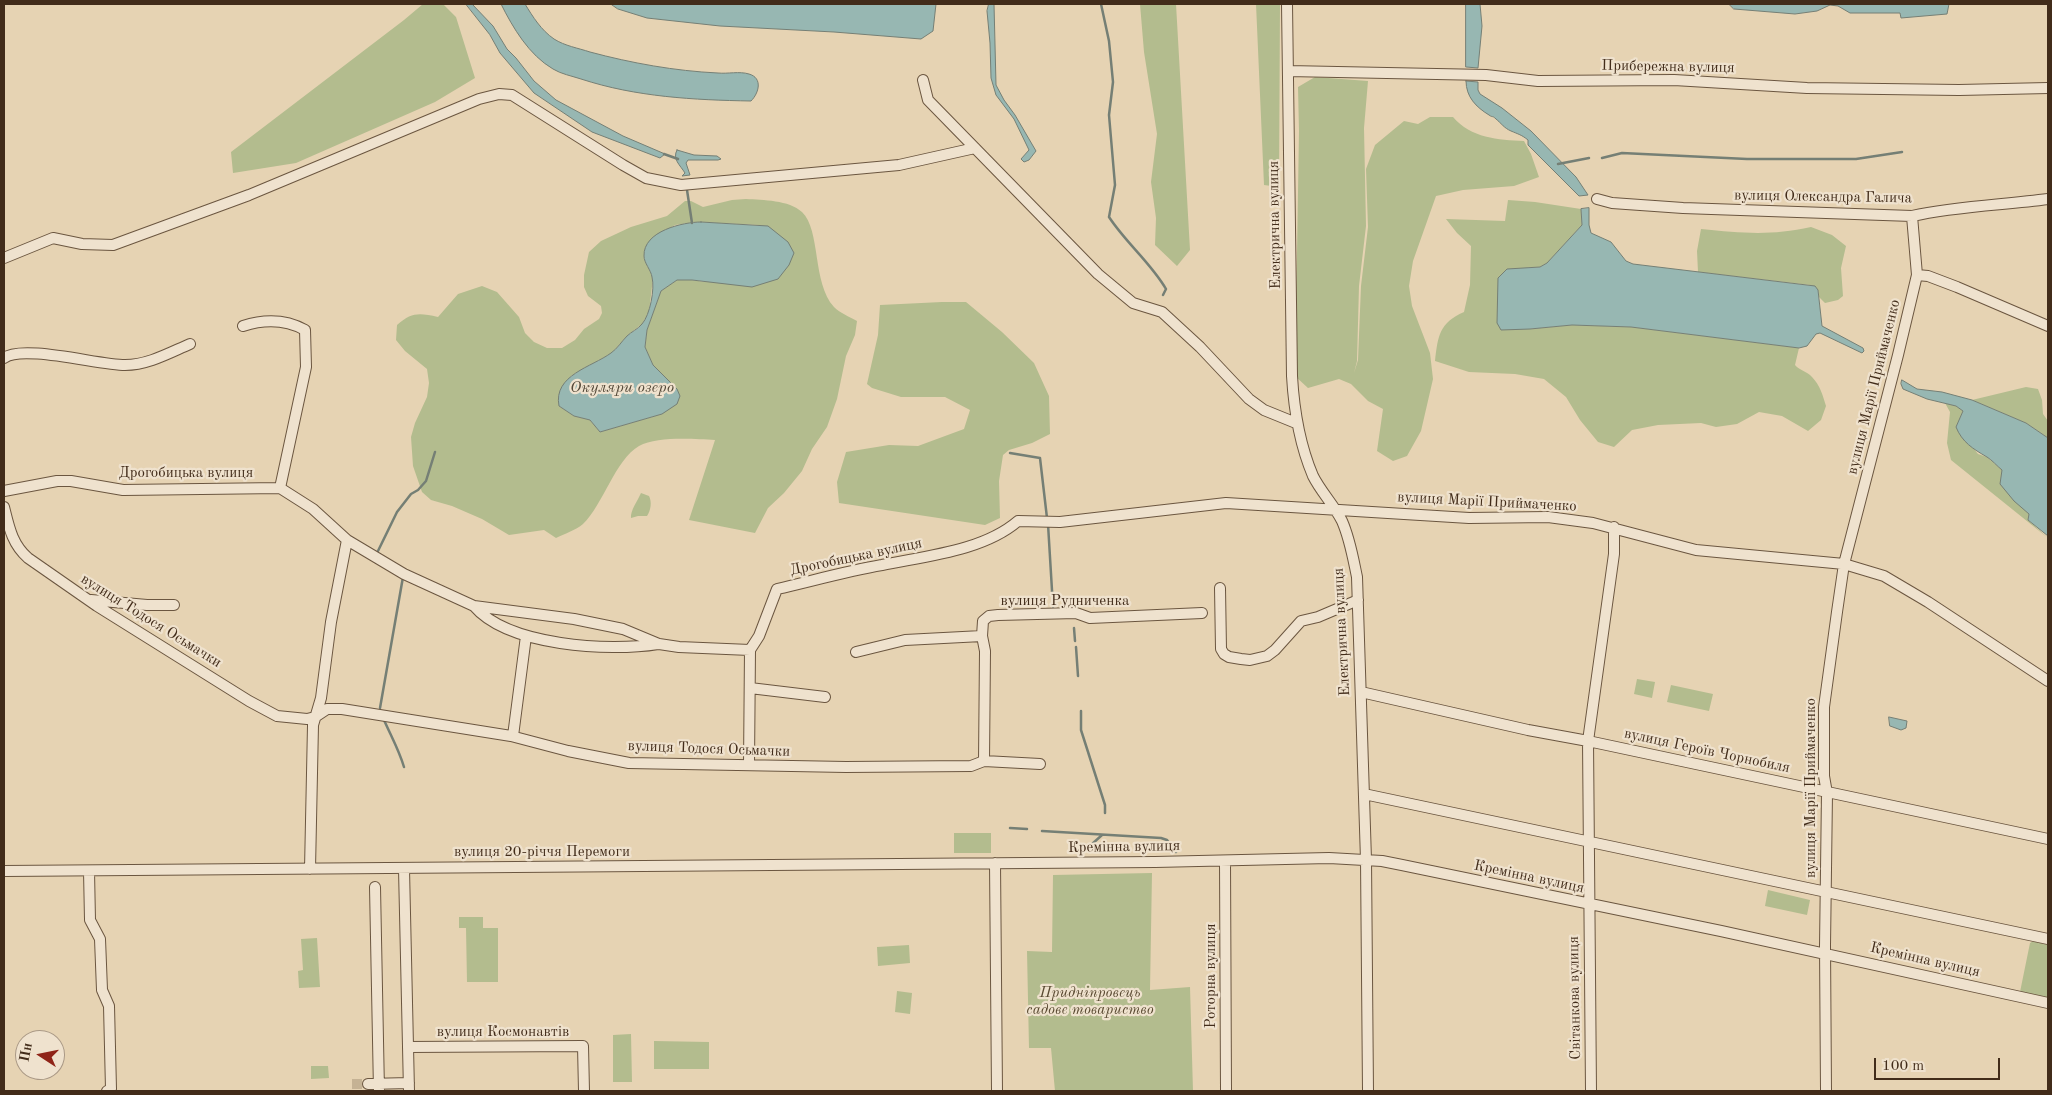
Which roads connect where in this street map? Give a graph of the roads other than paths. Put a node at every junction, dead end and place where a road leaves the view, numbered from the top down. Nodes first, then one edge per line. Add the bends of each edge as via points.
1 (1288, 4) edge
2 (1288, 71) junction
3 (923, 80) dead end
4 (2048, 88) edge
5 (975, 148) junction
6 (1597, 199) dead end
7 (2048, 199) edge
8 (1912, 216) junction
9 (4, 258) edge
10 (1917, 276) junction
11 (243, 326) dead end
12 (2048, 326) edge
13 (190, 344) dead end
14 (4, 358) edge
15 (1296, 423) junction
16 (280, 488) junction
17 (4, 491) edge
18 (4, 507) edge
19 (1334, 509) junction
20 (1614, 527) junction
21 (347, 540) junction
22 (1844, 564) junction
23 (1220, 588) dead end
24 (88, 599) junction
25 (1358, 600) junction
26 (174, 605) dead end
27 (474, 606) junction
28 (1202, 613) dead end
29 (526, 636) junction
30 (982, 636) junction
31 (659, 644) junction
32 (750, 650) junction
33 (856, 652) dead end
34 (2048, 680) edge
35 (750, 688) junction
36 (1360, 692) junction
37 (825, 697) dead end
38 (315, 717) junction
39 (513, 736) junction
40 (1588, 741) junction
41 (984, 760) junction
42 (1040, 764) dead end
43 (749, 765) junction
44 (1827, 793) junction
45 (1364, 794) junction
46 (2048, 839) edge
47 (1589, 842) junction
48 (1366, 860) junction
49 (1225, 861) junction
50 (995, 863) junction
51 (310, 869) junction
52 (404, 869) junction
53 (89, 871) junction
54 (4, 872) edge
55 (375, 887) dead end
56 (1825, 892) junction
57 (1589, 904) junction
58 (2048, 939) edge
59 (1825, 954) junction
60 (2048, 1003) edge
61 (408, 1048) junction
62 (368, 1084) tunnel mouth
63 (409, 1087) edge
64 (379, 1088) edge
65 (109, 1090) edge
66 (584, 1091) edge
67 (997, 1091) edge
68 (1226, 1091) edge
69 (1368, 1091) edge
70 (1591, 1091) edge
71 (1826, 1091) edge

1 - 2 street, Електрична вулиця
2 - 4 street, Прибережна вулиця via 1486,75 1538,81 1674,80 1806,88
2 - 15 street, Електрична вулиця via 1292,376
3 - 5 street via 928,100
5 - 9 street via 900,165 682,185 646,178 512,95 499,94 479,99 250,195 113,246 53,238
5 - 15 street via 1098,274 1133,303 1162,312 1256,404
6 - 8 street, вулиця Олександра Галича via 1683,208
7 - 8 street, вулиця Олександра Галича via 1942,209
8 - 10 street, вулиця Марії Приймаченко
10 - 12 street via 1928,276 1957,287
10 - 22 street, вулиця Марії Приймаченко
11 - 16 street via 275,320 298,326 305,330 307,336 306,368
13 - 14 street via 149,362 125,365 45,355 18,354
15 - 19 street, Електрична вулиця via 1314,477
16 - 17 street, Дрогобицька вулиця via 115,489 57,481
16 - 21 street via 313,509
18 - 24 street, вулиця Тодося Осьмачки via 18,550
19 - 20 street, вулиця Марії Приймаченко via 1469,518 1548,518
19 - 25 street, Електрична вулиця via 1342,521 1352,550
19 - 32 street, Дрогобицька вулиця via 1226,502 1051,522 1018,522 1006,532 940,555 882,564 777,589 759,636
20 - 22 street, вулиця Марії Приймаченко via 1696,550
20 - 40 street, Світанкова вулиця via 1614,554
21 - 27 street via 404,574
21 - 38 street via 321,698
22 - 34 street, вулиця Марії Приймаченко via 1884,576
22 - 44 street, вулиця Марії Приймаченко via 1824,707
23 - 25 street via 1224,654 1250,660 1275,650 1301,621
24 - 26 street
24 - 38 street, вулиця Тодося Осьмачки via 277,716
25 - 36 street, Електрична вулиця
27 - 29 street via 487,619
27 - 31 street via 623,629
28 - 30 street, вулиця Рудниченка via 1090,618 1076,613 998,615 983,621
29 - 31 street via 614,648
29 - 39 street
30 - 33 street via 905,640
30 - 41 street
31 - 32 street
32 - 35 street
35 - 37 street
35 - 43 street
36 - 40 street, вулиця Героїв Чорнобиля
36 - 45 street, Електрична вулиця
38 - 39 street, вулиця Тодося Осьмачки via 327,709 342,709
38 - 51 street
39 - 43 street, вулиця Тодося Осьмачки via 629,763
40 - 44 street, вулиця Героїв Чорнобиля
40 - 47 street, Світанкова вулиця
41 - 42 street
41 - 43 street, вулиця Тодося Осьмачки via 971,766 957,767
44 - 46 street, вулиця Героїв Чорнобиля
44 - 56 street, вулиця Марії Приймаченко
45 - 47 street
45 - 48 street, Електрична вулиця
47 - 56 street
47 - 57 street, Світанкова вулиця
48 - 49 street, Кремінна вулиця
48 - 57 street, Кремінна вулиця
48 - 69 street, Електрична вулиця
49 - 50 street, Кремінна вулиця
49 - 68 street, Роторна вулиця
50 - 52 street, вулиця 20-річчя Перемоги
50 - 67 street
51 - 52 street, вулиця 20-річчя Перемоги
51 - 53 street, вулиця 20-річчя Перемоги
52 - 61 street
53 - 54 street, вулиця 20-річчя Перемоги
53 - 65 street via 90,920 100,939 102,990 109,1006
55 - 64 street
56 - 58 street
56 - 59 street, вулиця Марії Приймаченко
57 - 59 street, Кремінна вулиця
57 - 70 street, Світанкова вулиця
59 - 60 street, Кремінна вулиця
59 - 71 street, вулиця Марії Приймаченко
61 - 63 street
61 - 66 street, вулиця Космонавтів via 583,1046
62 - 64 street
63 - 64 street

